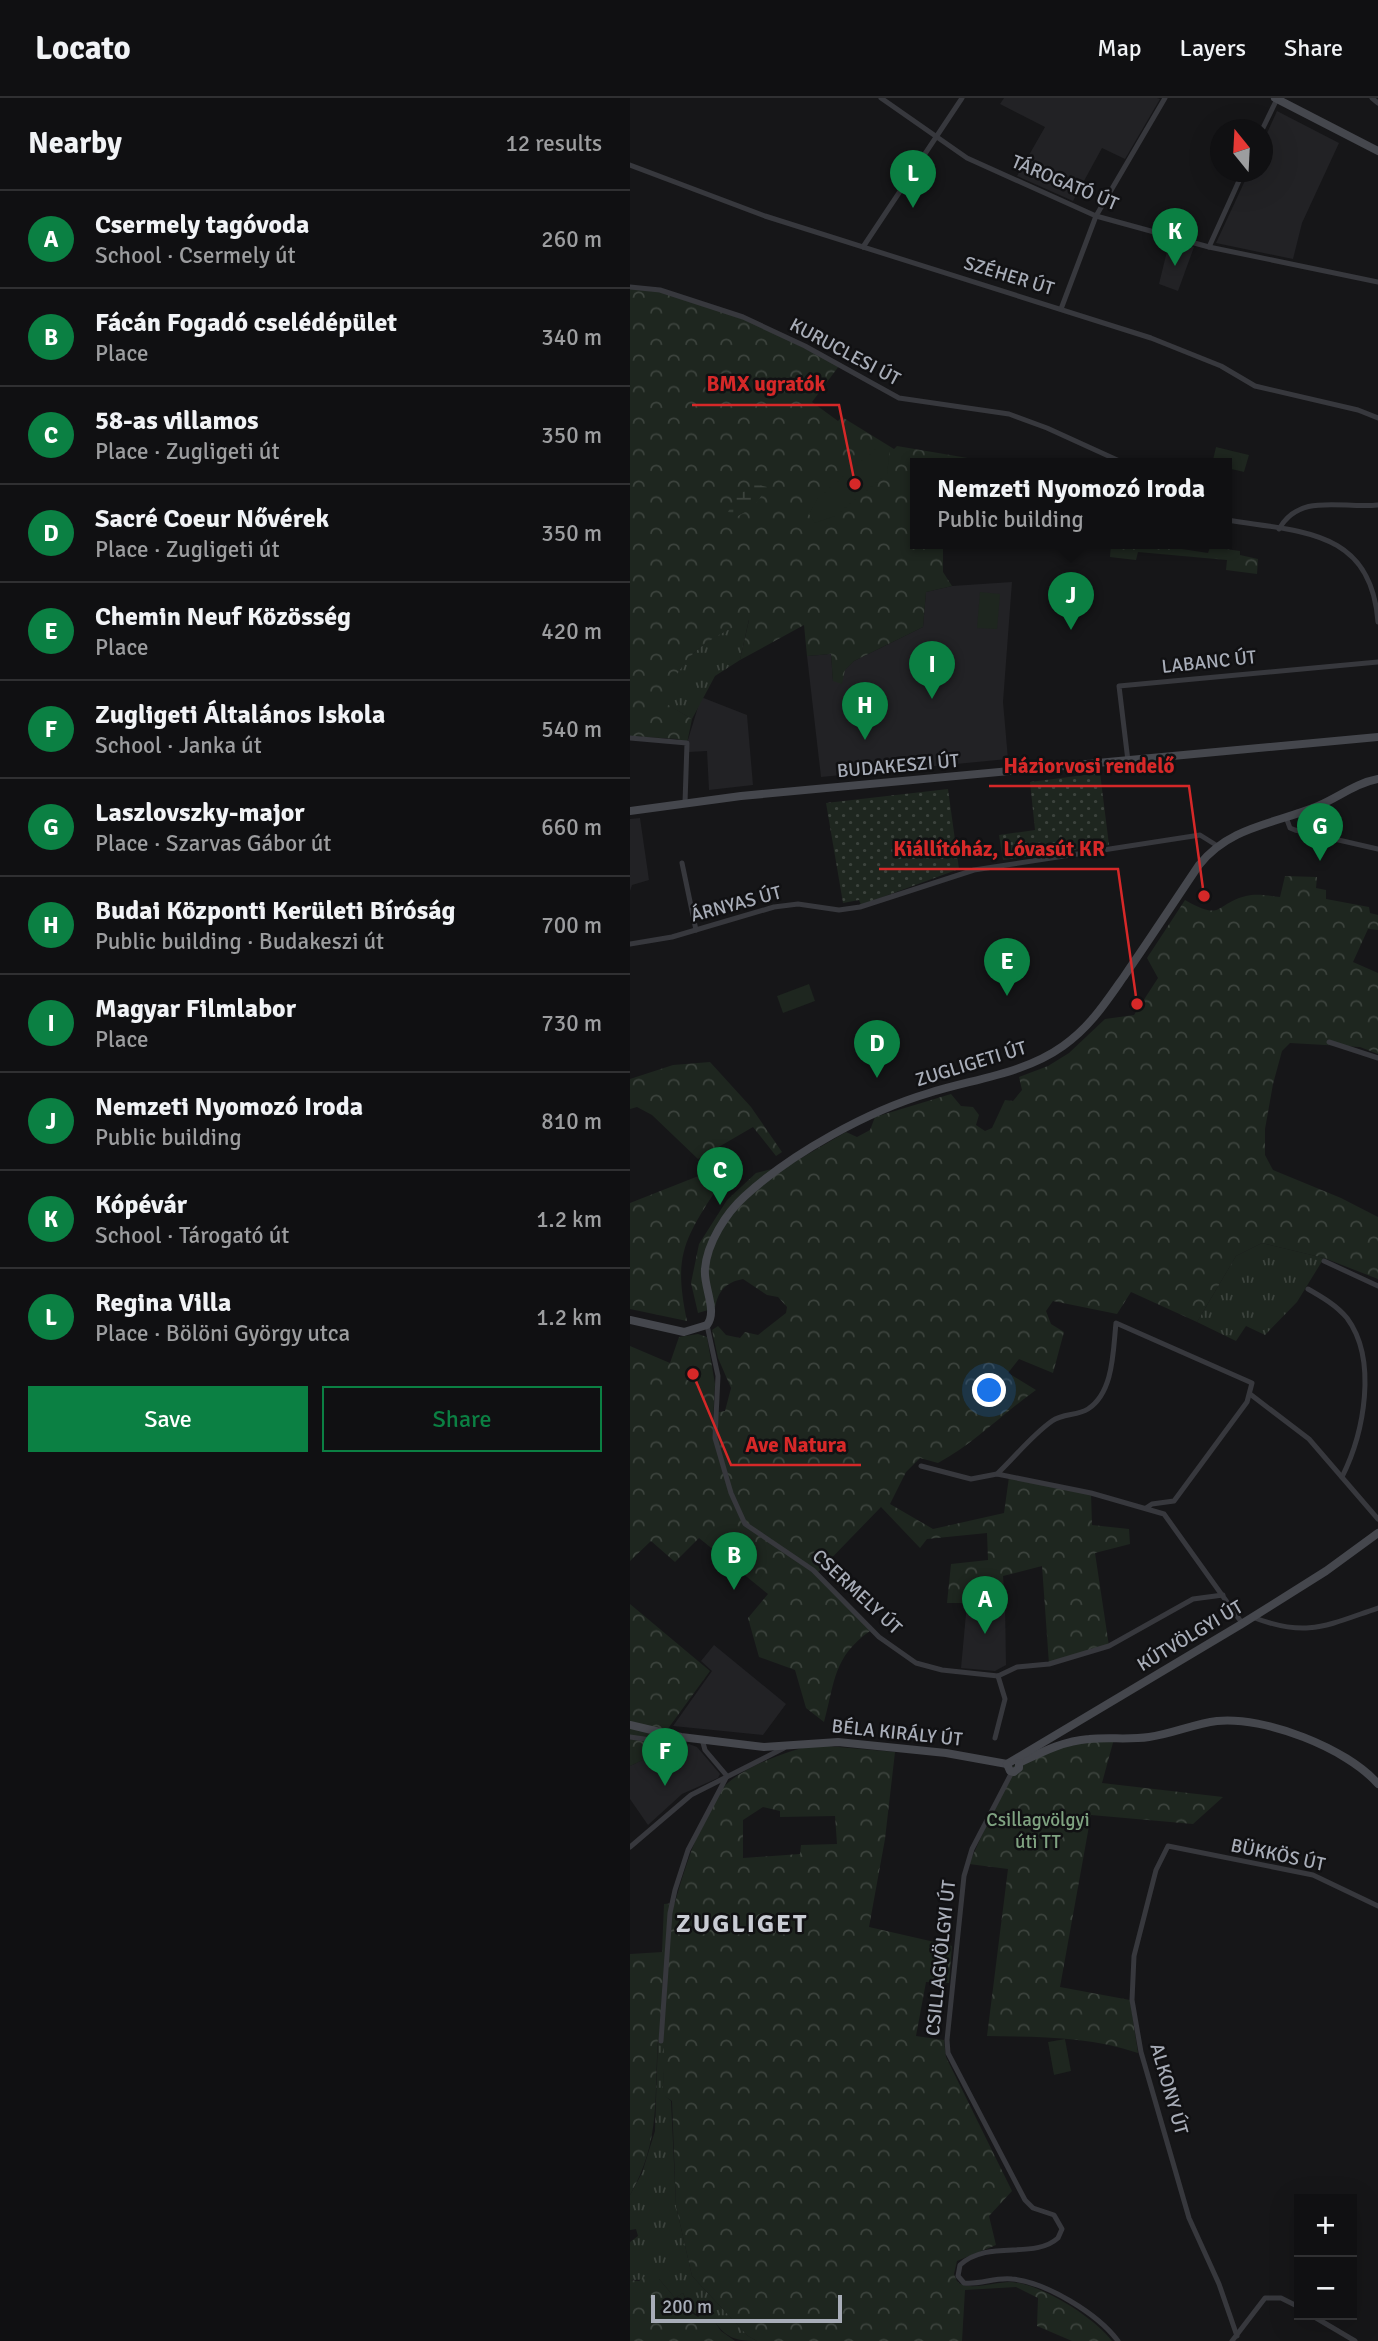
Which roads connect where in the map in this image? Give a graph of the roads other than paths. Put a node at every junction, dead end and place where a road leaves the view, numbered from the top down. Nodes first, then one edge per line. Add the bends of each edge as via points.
1 (881, 98) edge
2 (962, 98) edge
3 (1165, 98) edge
4 (1276, 98) edge
5 (1372, 98) edge
6 (1378, 103) edge
7 (1267, 119) edge
8 (936, 138) junction
9 (1378, 152) edge
10 (630, 165) edge
11 (1238, 182) edge
12 (1097, 216) junction
13 (863, 247) junction
14 (1209, 247) junction
15 (1378, 282) edge
16 (630, 287) edge
17 (1061, 309) junction
18 (1378, 418) edge
19 (1114, 458) edge
20 (1378, 505) edge
21 (1232, 521) edge
22 (1279, 529) junction
23 (1378, 622) edge
24 (1378, 662) edge
25 (1378, 737) edge
26 (630, 738) edge
27 (1128, 761) junction
28 (1378, 779) edge
29 (685, 803) junction
30 (630, 811) edge
31 (1286, 817) junction
32 (1216, 845) junction
33 (1378, 849) edge
34 (682, 863) dead end
35 (696, 930) junction
36 (630, 944) edge
37 (1329, 1042) dead end
38 (1378, 1058) edge
39 (1324, 1261) dead end
40 (1378, 1286) edge
41 (1308, 1289) dead end
42 (630, 1320) edge
43 (707, 1325) junction
44 (1250, 1394) junction
45 (921, 1466) dead end
46 (997, 1474) junction
47 (1342, 1478) junction
48 (1146, 1508) junction
49 (1378, 1519) edge
50 (1378, 1533) edge
51 (1223, 1595) junction
52 (1378, 1608) edge
53 (1252, 1617) junction
54 (1242, 1623) junction
55 (999, 1676) junction
56 (630, 1725) edge
57 (669, 1735) junction
58 (630, 1737) edge
59 (995, 1738) dead end
60 (702, 1740) junction
61 (783, 1748) junction
62 (1013, 1765) junction
63 (727, 1776) junction
64 (1377, 1781) edge
65 (1168, 1846) joint
66 (630, 1847) edge
67 (1378, 1906) edge
68 (661, 2041) dead end
69 (1294, 2304) edge
70 (1319, 2320) edge
71 (1235, 2339) edge
72 (1118, 2341) edge
73 (1354, 2341) edge

1 - 8 street, TÁROGATÓ ÚT
2 - 8 street
3 - 12 street
4 - 7 street
4 - 9 street
5 - 6 street
8 - 12 street, TÁROGATÓ ÚT via 967,158
8 - 13 street
10 - 13 street, SZÉHER ÚT
11 - 14 street
12 - 14 street, TÁROGATÓ ÚT
12 - 17 street
13 - 17 street, SZÉHER ÚT
14 - 15 street, TÁROGATÓ ÚT
16 - 19 street, KURUCLESI ÚT via 660,290 743,317 899,398 1009,414
17 - 18 street, SZÉHER ÚT via 1221,366 1255,386
20 - 22 street via 1304,506 1291,513
21 - 22 street
22 - 23 street via 1326,540 1355,558 1375,590
24 - 27 street, LABANC ÚT via 1119,686
25 - 27 street, BUDAKESZI ÚT
26 - 29 street via 687,743
27 - 29 street, BUDAKESZI ÚT
28 - 31 street, ZUGLIGETI ÚT
29 - 30 street, BUDAKESZI ÚT
31 - 32 street, ZUGLIGETI ÚT via 1234,834
31 - 33 street via 1295,830
32 - 35 street, ÁRNYAS ÚT via 1200,835 1001,865 946,877 900,897 860,907 839,911 797,904 774,906
32 - 43 street, ZUGLIGETI ÚT via 1108,1004 1064,1045 1030,1064 928,1093 873,1115 790,1163 743,1198 724,1221 707,1257 705,1280 711,1317
34 - 35 street
35 - 36 street, ÁRNYAS ÚT
37 - 38 street
39 - 40 street
41 - 47 street via 1349,1320 1364,1354 1366,1395 1352,1458
42 - 43 street via 684,1332
43 - 55 street, CSERMELY ÚT via 718,1376 715,1438 746,1524 813,1570 902,1655 942,1670
44 - 46 street via 1252,1383 1116,1323 1108,1379 1096,1403 1049,1423
44 - 47 street via 1301,1432
44 - 48 street via 1174,1501
45 - 46 street via 971,1479
46 - 48 street
47 - 49 street
48 - 51 street via 1168,1517
50 - 53 street, KÚTVÖLGYI ÚT
51 - 54 street
51 - 55 street, CSERMELY ÚT via 1193,1599 1109,1646 1049,1664 1017,1667
52 - 53 street via 1308,1630
53 - 54 street, KÚTVÖLGYI ÚT
54 - 62 street, KÚTVÖLGYI ÚT
55 - 59 street via 1004,1699
56 - 57 street
57 - 58 street via 658,1741
57 - 60 street
60 - 61 street, BÉLA KIRÁLY ÚT
60 - 63 street
61 - 62 street, BÉLA KIRÁLY ÚT via 838,1742
61 - 63 street
62 - 64 street via 1059,1744 1146,1738 1231,1721 1311,1741 1343,1756
62 - 72 street, CSILLAGVÖLGYI ÚT via 972,1849 964,1876 948,2053 1016,2187 1033,2208 1054,2215 1062,2229 1058,2238 1044,2246 998,2249 969,2258 960,2266 958,2276 964,2283 1015,2279 1041,2288 1074,2303
63 - 66 street via 691,1794
63 - 68 street via 684,1859 675,1890
65 - 67 street, BÜKKÖS ÚT via 1314,1875
65 - 71 street, ALKONY ÚT via 1156,1870 1134,1956 1132,2000 1141,2052 1189,2218 1219,2284
69 - 71 street via 1265,2298
70 - 73 street

